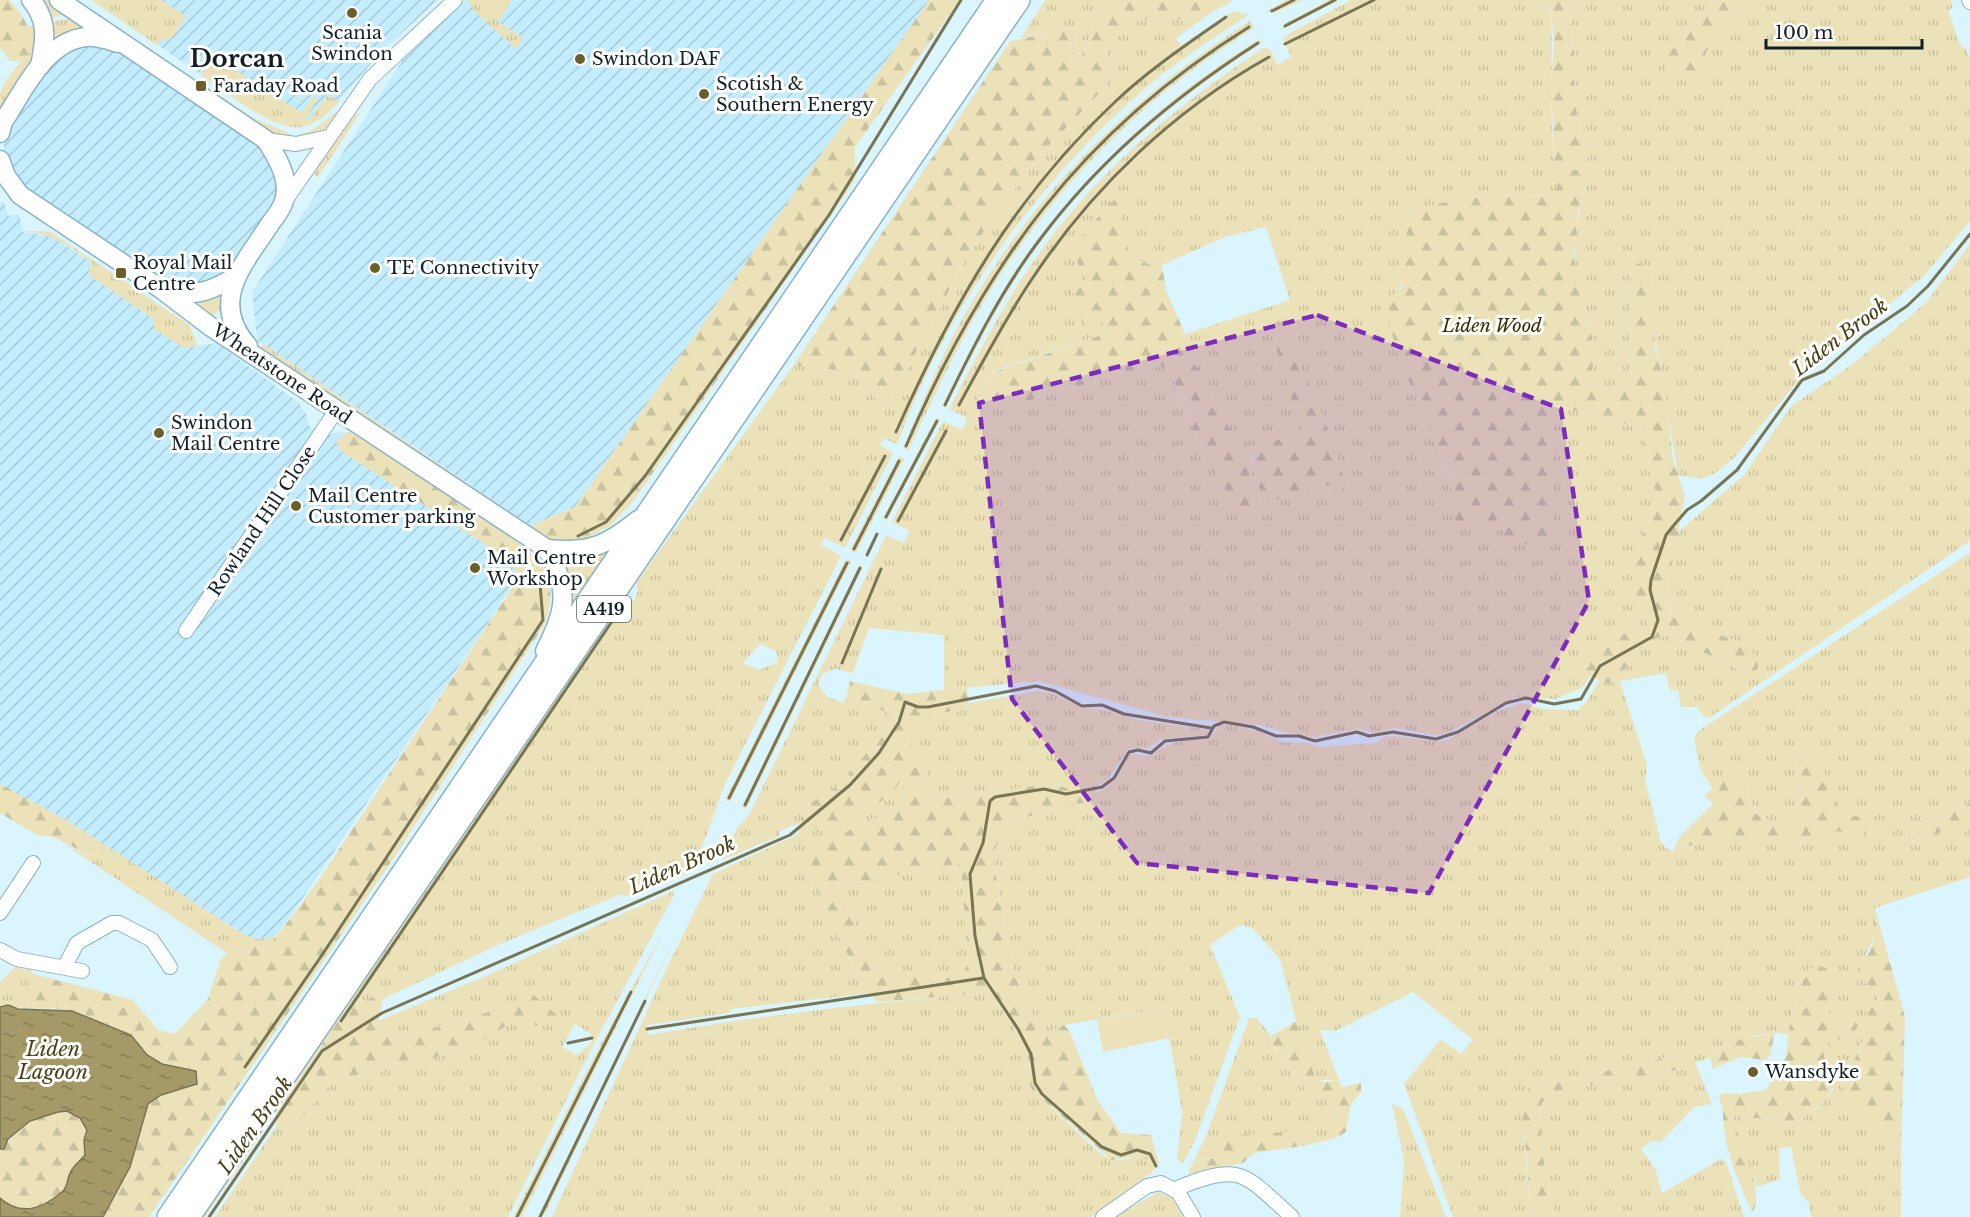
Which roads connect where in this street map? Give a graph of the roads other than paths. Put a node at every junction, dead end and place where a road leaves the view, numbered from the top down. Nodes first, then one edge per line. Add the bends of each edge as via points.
1 (31, 0) edge
2 (59, 0) edge
3 (455, 0) edge
4 (997, 0) edge
5 (1019, 0) edge
6 (123, 44) junction
7 (40, 66) junction
8 (1, 126) edge
9 (328, 137) junction
10 (266, 140) junction
11 (0, 160) edge
12 (0, 188) edge
13 (20, 195) junction
14 (284, 202) junction
15 (236, 276) junction
16 (161, 289) junction
17 (257, 357) junction
18 (336, 411) junction
19 (651, 509) junction
20 (547, 549) junction
21 (186, 631) dead end
22 (524, 694) junction
23 (33, 862) dead end
24 (0, 913) edge
25 (0, 950) edge
26 (65, 966) junction
27 (170, 967) dead end
28 (82, 971) dead end
29 (1175, 1189) junction
30 (168, 1217) edge
31 (189, 1217) edge
32 (1103, 1217) edge
33 (1193, 1217) edge
34 (1292, 1217) edge

1 - 7 main road via 45,26
2 - 6 main road
3 - 9 street via 379,69
4 - 19 highway, A419
5 - 31 highway, A419
6 - 7 main road via 94,37 74,40
6 - 10 main road
7 - 8 main road
9 - 10 street via 296,144
9 - 14 street
10 - 14 main road via 282,171
11 - 13 main road, Wheatstone Road
12 - 13 street, Wheatstone Road
13 - 16 main road, Wheatstone Road
14 - 15 main road
15 - 16 main road via 200,294
15 - 17 main road via 231,318 238,334
16 - 17 main road, Wheatstone Road
17 - 18 main road, Wheatstone Road
18 - 20 main road, Wheatstone Road
18 - 21 street, Rowland Hill Close
19 - 20 main road via 618,536 598,546 576,551
19 - 22 highway, A419
20 - 22 main road via 561,580 563,609
22 - 30 highway, A419
23 - 24 street
25 - 26 street via 17,959
26 - 27 street via 77,943 112,923 119,923 152,940
26 - 28 street
29 - 32 street via 1153,1183
29 - 33 street
29 - 34 street via 1218,1174 1242,1174 1256,1182

